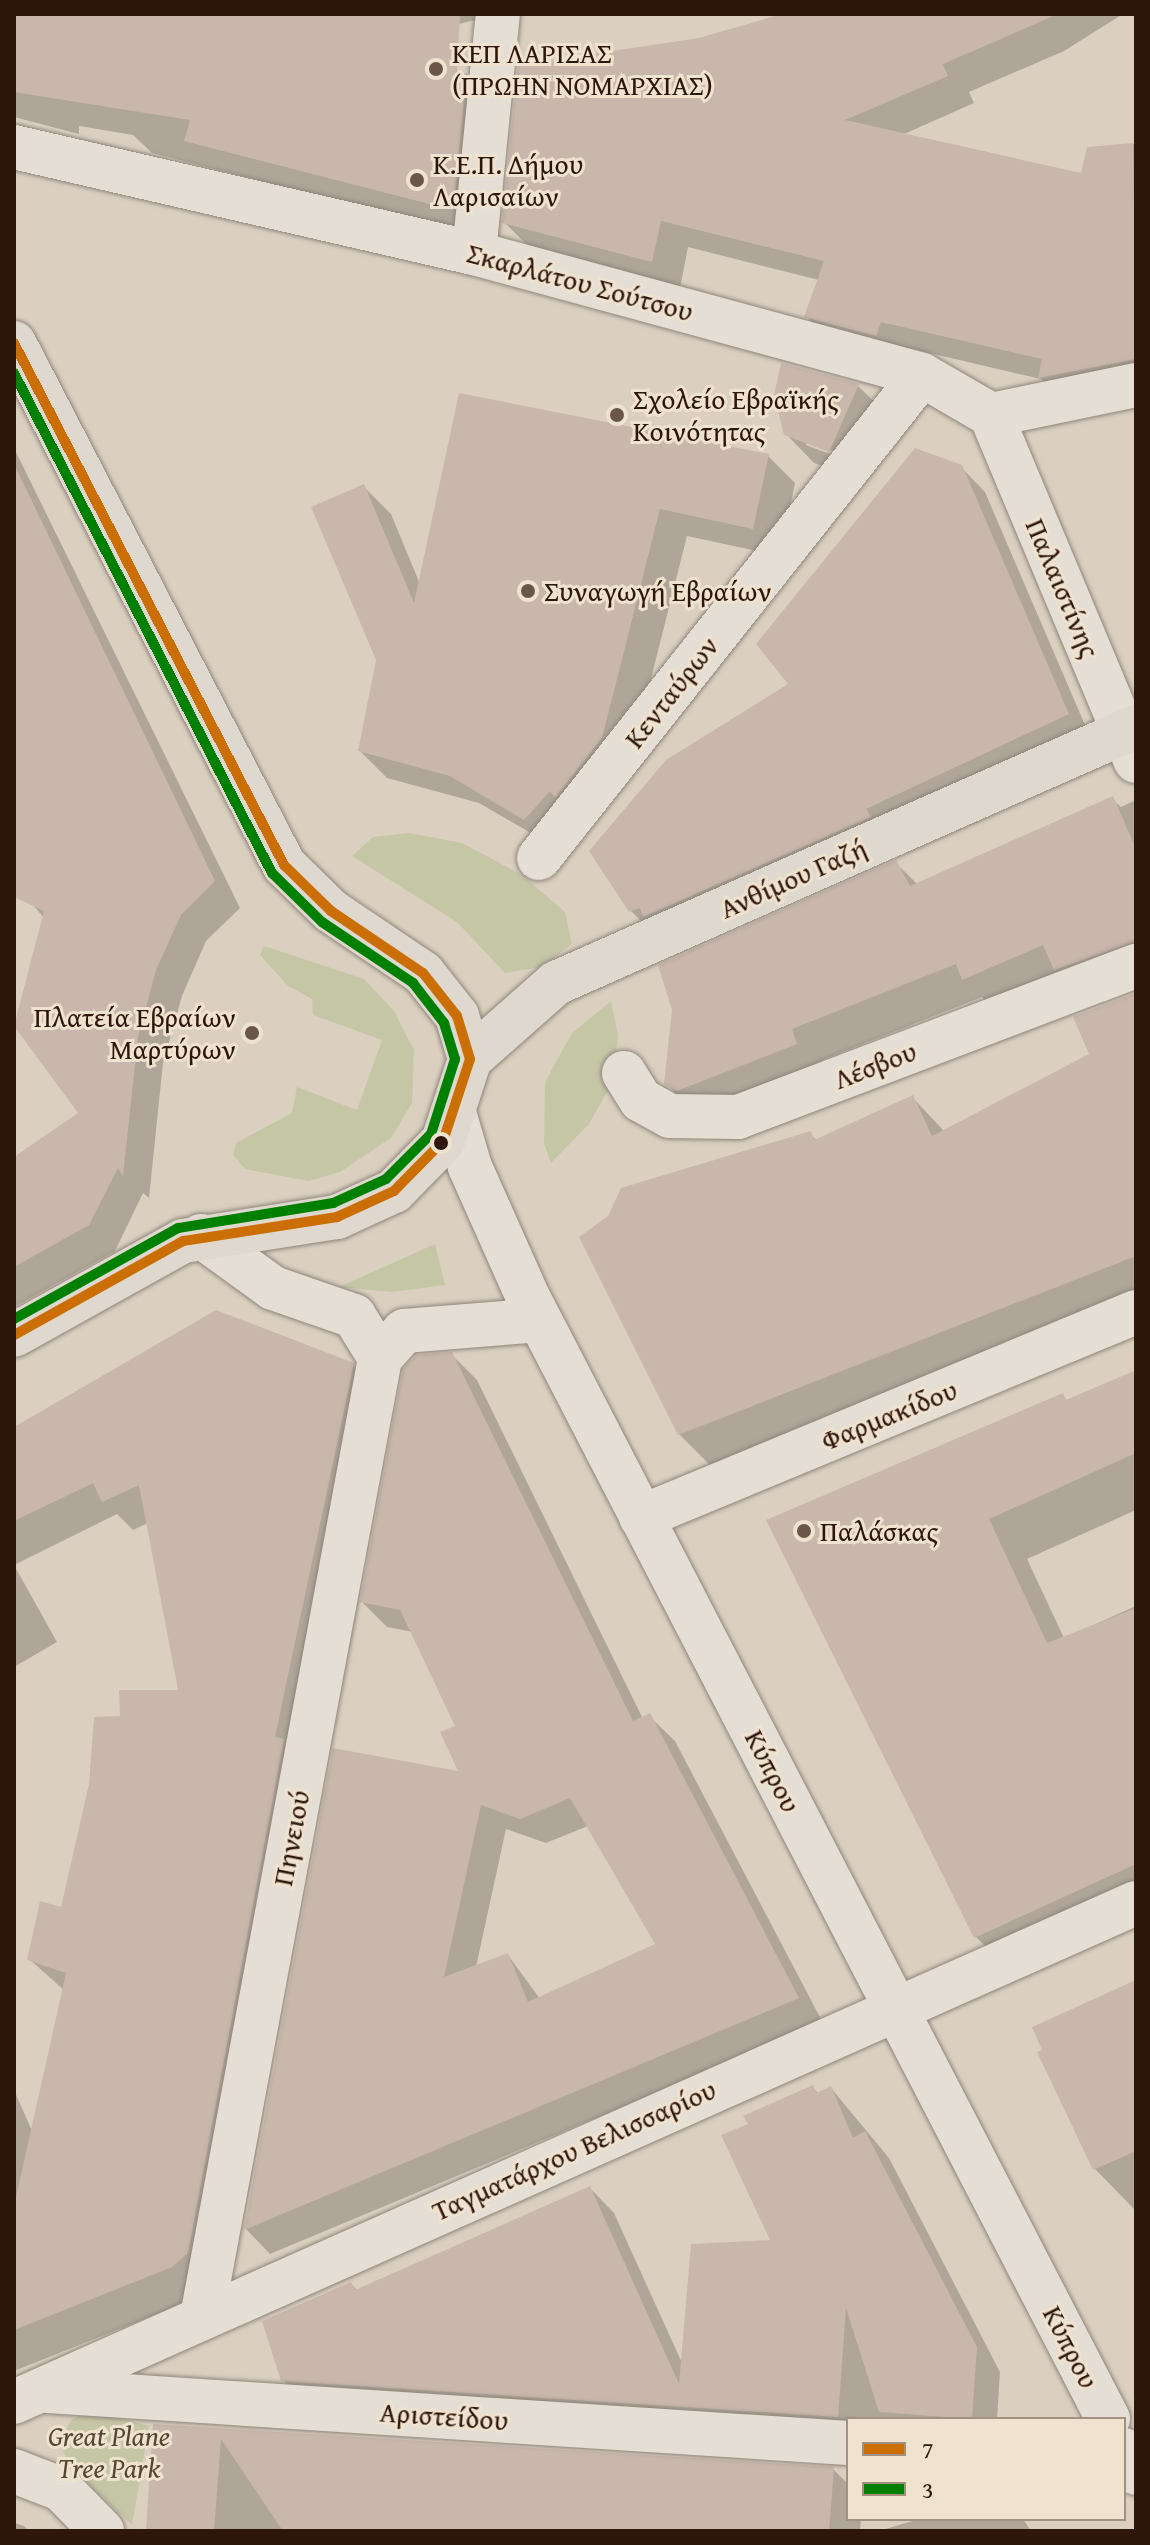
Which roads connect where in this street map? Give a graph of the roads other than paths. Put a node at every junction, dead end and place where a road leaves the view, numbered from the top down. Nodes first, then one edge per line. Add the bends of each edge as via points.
1 (498, 14) edge
2 (14, 147) edge
3 (474, 253) junction
4 (14, 343) edge
5 (922, 375) junction
6 (1136, 385) edge
7 (991, 415) junction
8 (1132, 740) edge
9 (539, 858) dead end
10 (1136, 966) edge
11 (470, 1059) junction
12 (624, 1073) dead end
13 (455, 1116) junction
14 (201, 1236) junction
15 (1136, 1312) edge
16 (540, 1320) junction
17 (14, 1335) edge
18 (380, 1358) junction
19 (641, 1517) junction
20 (1136, 1903) edge
21 (895, 2006) junction
22 (202, 2317) junction
23 (27, 2396) edge
24 (1107, 2417) edge
25 (846, 2443) edge
26 (14, 2471) edge
27 (102, 2531) edge

1 - 3 street
2 - 3 street, Σκαρλάτου Σούτσου
3 - 5 street, Σκαρλάτου Σούτσου
4 - 11 main road via 284,865 331,911 423,973 457,1016
5 - 7 street, Σκαρλάτου Σούτσου
5 - 9 street, Κενταύρων
6 - 7 street
7 - 8 street, Παλαιστίνης
8 - 11 main road, Ανθίμου Γαζή via 556,983
10 - 12 street, Λέσβου via 738,1117 670,1116 641,1100
11 - 13 main road
13 - 14 main road via 409,1180 358,1211
13 - 16 street, Κύπρου via 491,1219
14 - 17 main road via 160,1251
14 - 18 street via 273,1288 354,1316
15 - 19 street, Φαρμακίδου
16 - 18 street via 404,1331
16 - 19 street, Κύπρου
18 - 22 street, Πηνειού
19 - 21 street, Κύπρου
20 - 21 street, Ταγματάρχου Βελισσαρίου
21 - 22 street, Ταγματάρχου Βελισσαρίου
21 - 24 street, Κύπρου
22 - 23 street, Ταγματάρχου Βελισσαρίου
23 - 25 street, Αριστείδου
26 - 27 street via 61,2489

